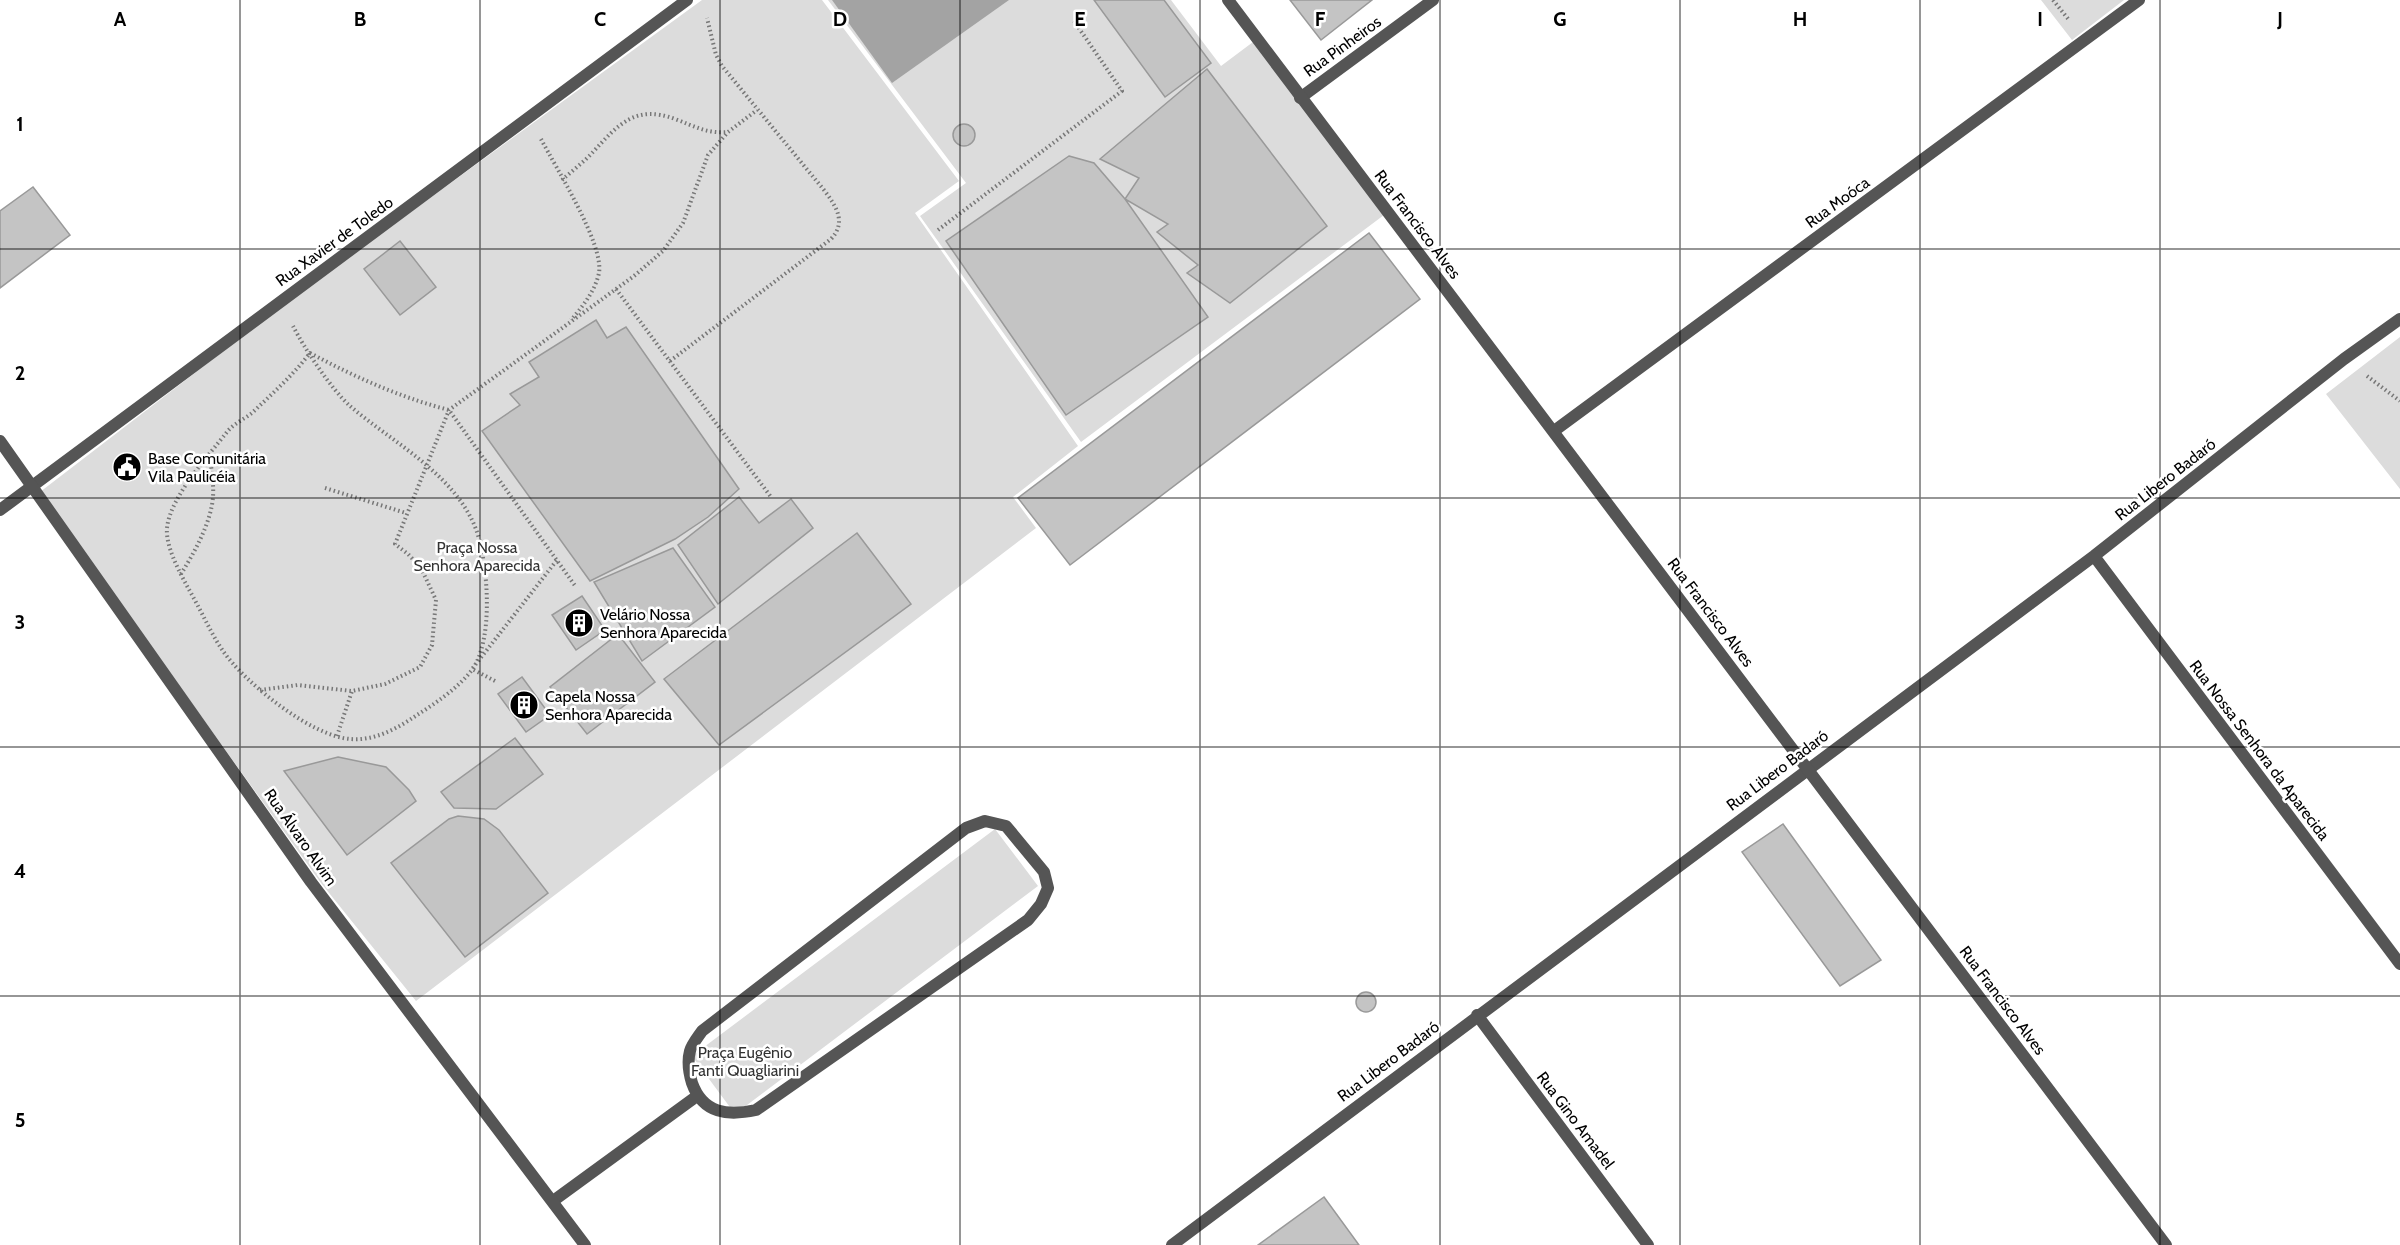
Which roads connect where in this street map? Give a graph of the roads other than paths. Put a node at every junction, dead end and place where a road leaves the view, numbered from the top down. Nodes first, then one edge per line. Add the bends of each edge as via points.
1 (687, 0) edge
2 (1228, 0) edge
3 (1433, 0) edge
4 (2139, 0) edge
5 (1300, 98) junction
6 (2400, 319) edge
7 (1554, 431) junction
8 (0, 441) edge
9 (33, 485) junction
10 (0, 510) edge
11 (2094, 556) junction
12 (1808, 768) junction
13 (2400, 964) edge
14 (1477, 1015) junction
15 (697, 1096) junction
16 (553, 1201) junction
17 (585, 1245) edge
18 (1172, 1245) edge
19 (1648, 1245) edge
20 (2166, 1245) edge

1 - 9 street, Rua Xavier de Toledo
2 - 5 street, Rua Francisco Alves
3 - 5 street, Rua Pinheiros
4 - 7 street, Rua Moóca
5 - 7 street, Rua Francisco Alves
6 - 11 street, Rua Libero Badaró
7 - 12 street, Rua Francisco Alves
8 - 9 street, Rua Álvaro Alvim
9 - 10 street, Rua Xavier de Toledo
9 - 16 street, Rua Álvaro Alvim via 311,882
11 - 12 street, Rua Libero Badaró
11 - 13 street, Rua Nossa Senhora da Aparecida
12 - 14 street, Rua Libero Badaró
12 - 20 street, Rua Francisco Alves
14 - 18 street, Rua Libero Badaró
14 - 19 street, Rua Gino Amadel
15 - 15 street via 713,1110 737,1114 756,1110 1028,920 1048,888 1044,872 1006,826 985,820 966,828 702,1031 690,1051 688,1070
15 - 16 street
16 - 17 street, Rua Álvaro Alvim

